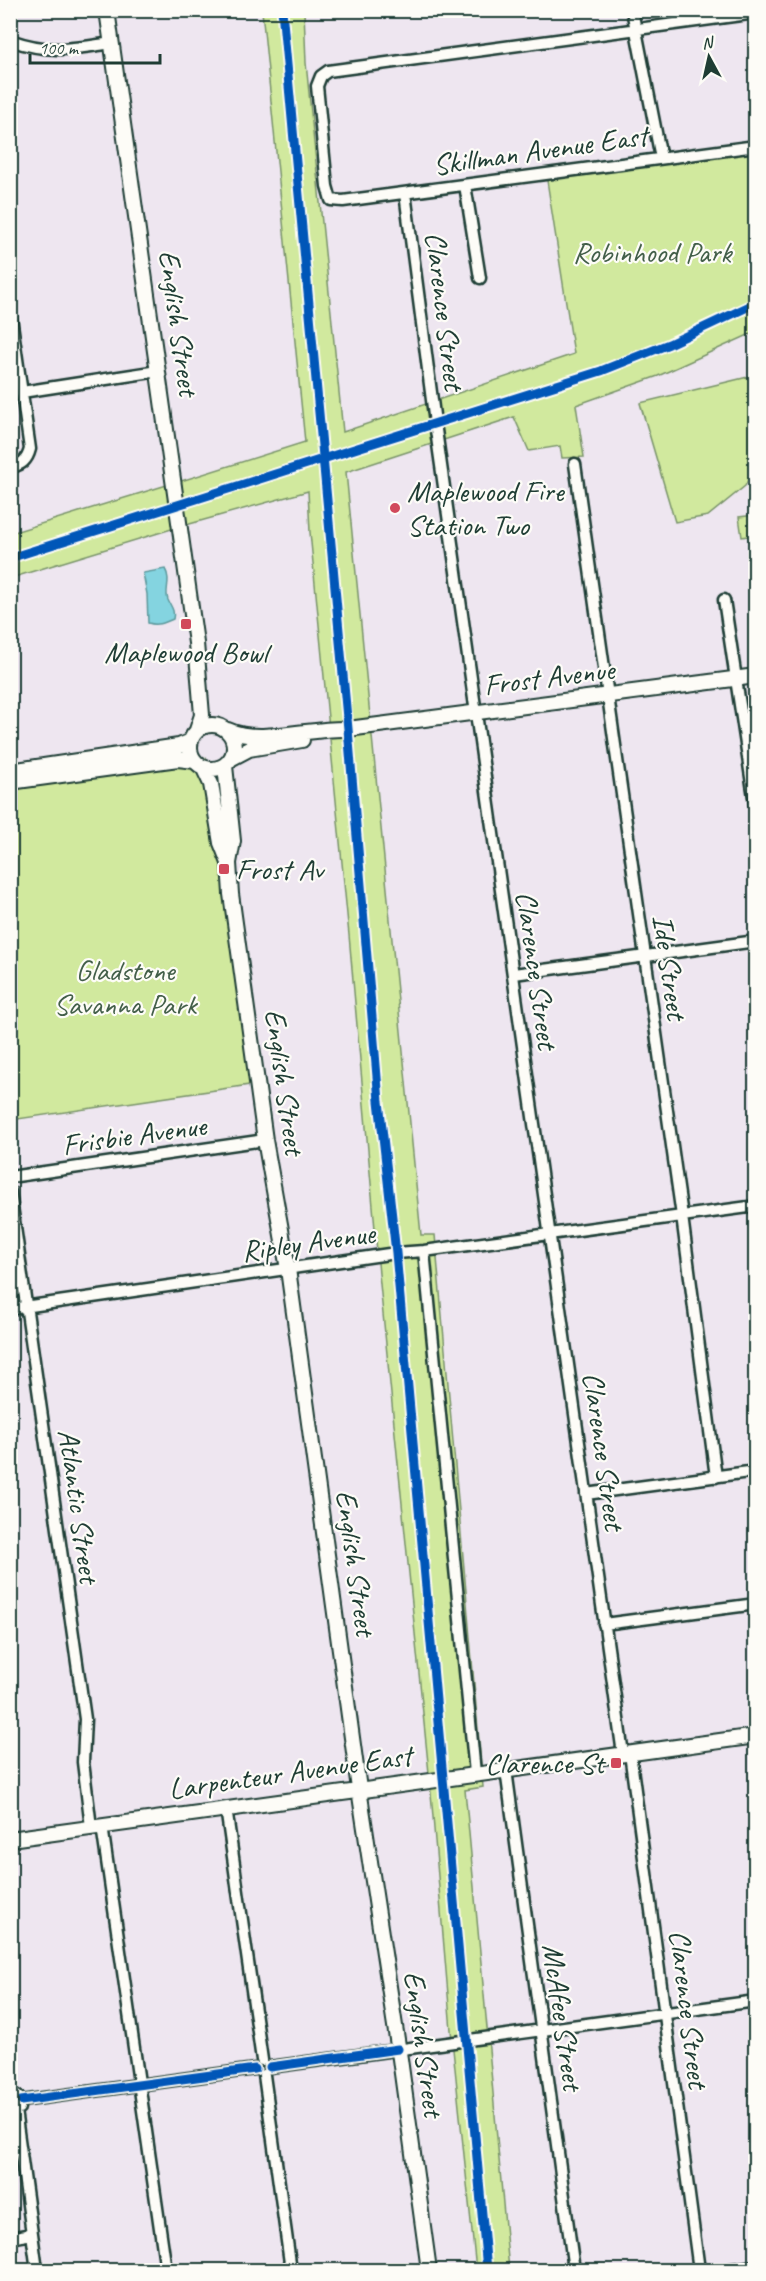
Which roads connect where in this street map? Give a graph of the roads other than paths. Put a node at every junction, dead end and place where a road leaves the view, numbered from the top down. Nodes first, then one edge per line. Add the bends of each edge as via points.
1 (107, 10) edge
2 (632, 10) edge
3 (756, 13) edge
4 (636, 30) junction
5 (10, 40) edge
6 (112, 43) junction
7 (756, 146) edge
8 (661, 158) junction
9 (465, 185) junction
10 (405, 193) junction
11 (480, 278) dead end
12 (10, 310) edge
13 (158, 371) junction
14 (22, 392) junction
15 (575, 464) dead end
16 (10, 468) edge
17 (724, 600) dead end
18 (196, 643) junction
19 (756, 676) edge
20 (735, 679) junction
21 (608, 697) junction
22 (477, 714) junction
23 (225, 728) junction
24 (348, 729) junction
25 (194, 735) junction
26 (228, 762) junction
27 (199, 764) junction
28 (10, 771) edge
29 (10, 782) edge
30 (756, 810) edge
31 (229, 862) junction
32 (756, 941) edge
33 (645, 956) junction
34 (514, 974) junction
35 (265, 1140) junction
36 (10, 1177) edge
37 (10, 1192) edge
38 (756, 1206) edge
39 (682, 1216) junction
40 (550, 1234) junction
41 (424, 1251) junction
42 (288, 1269) junction
43 (27, 1307) junction
44 (10, 1309) edge
45 (756, 1471) edge
46 (716, 1477) junction
47 (586, 1494) junction
48 (756, 1604) edge
49 (604, 1624) junction
50 (756, 1736) edge
51 (626, 1754) junction
52 (506, 1770) junction
53 (475, 1773) junction
54 (359, 1789) junction
55 (226, 1808) junction
56 (96, 1826) junction
57 (10, 1839) edge
58 (756, 2001) edge
59 (664, 2013) junction
60 (540, 2030) junction
61 (398, 2049) junction
62 (262, 2068) junction
63 (140, 2085) junction
64 (13, 2099) edge
65 (32, 2234) junction
66 (10, 2238) edge
67 (756, 2266) edge
68 (37, 2271) edge
69 (166, 2271) edge
70 (291, 2271) edge
71 (429, 2271) edge
72 (574, 2271) edge
73 (699, 2271) edge
74 (725, 2271) edge

1 - 6 street, English Street
2 - 4 street
3 - 4 street
4 - 8 street
4 - 10 street, Skillman Avenue East via 328,71 321,76 318,86 331,200
5 - 6 street via 53,50
6 - 13 street, English Street
7 - 8 street, Skillman Avenue East
8 - 9 street, Skillman Avenue East
9 - 10 street, Skillman Avenue East
9 - 11 street
10 - 22 street, Clarence Street
12 - 14 street
13 - 14 street
13 - 18 street, English Street
14 - 16 street via 30,449 28,459
15 - 21 street, Ide Street
17 - 20 street
18 - 23 street, English Street via 214,717
18 - 25 street, English Street via 202,716
19 - 20 street, Frost Avenue
20 - 21 street, Frost Avenue
20 - 30 street
21 - 22 street, Frost Avenue
21 - 33 street, Ide Street
22 - 24 street, Frost Avenue
22 - 34 street, Clarence Street
23 - 24 street, Frost Avenue via 247,737
23 - 25 street via 209,724
23 - 26 street via 235,743
24 - 26 street, Frost Avenue via 249,749
25 - 27 street via 190,748
25 - 28 street via 178,746
26 - 27 street via 210,769
26 - 31 street, English Street via 232,841
27 - 29 street via 178,759
27 - 31 street, English Street via 211,784 221,843
31 - 35 street, English Street
32 - 33 street
33 - 34 street
33 - 39 street, Ide Street
34 - 40 street, Clarence Street
35 - 36 street, Frisbie Avenue
35 - 42 street, English Street
37 - 43 street, Atlantic Street
38 - 39 street, Ripley Avenue
39 - 40 street, Ripley Avenue
39 - 46 street, Ide Street
40 - 41 street, Ripley Avenue
40 - 47 street, Clarence Street
41 - 42 street, Ripley Avenue
41 - 53 street
42 - 43 street, Ripley Avenue
42 - 54 street, English Street
43 - 44 street, Ripley Avenue
43 - 56 street, Atlantic Street via 85,1719 83,1762
45 - 46 street
46 - 47 street
47 - 49 street, Clarence Street
48 - 49 street
49 - 51 street, Clarence Street
50 - 51 street, Larpenteur Avenue East
51 - 52 street, Larpenteur Avenue East
51 - 59 street, Clarence Street
52 - 53 street, Larpenteur Avenue East
52 - 60 street, McAfee Street
53 - 54 street, Larpenteur Avenue East
54 - 55 street, Larpenteur Avenue East
54 - 61 street, English Street
55 - 56 street, Larpenteur Avenue East
55 - 62 street
56 - 57 street, Larpenteur Avenue East
56 - 63 street, Atlantic Street
58 - 59 street
59 - 60 street
59 - 73 street, Clarence Street
60 - 61 street
60 - 72 street, McAfee Street
61 - 62 street
61 - 71 street, English Street
62 - 63 street
62 - 70 street
63 - 64 street
63 - 69 street, Atlantic Street
64 - 65 street
65 - 66 street
65 - 68 street
67 - 74 street

